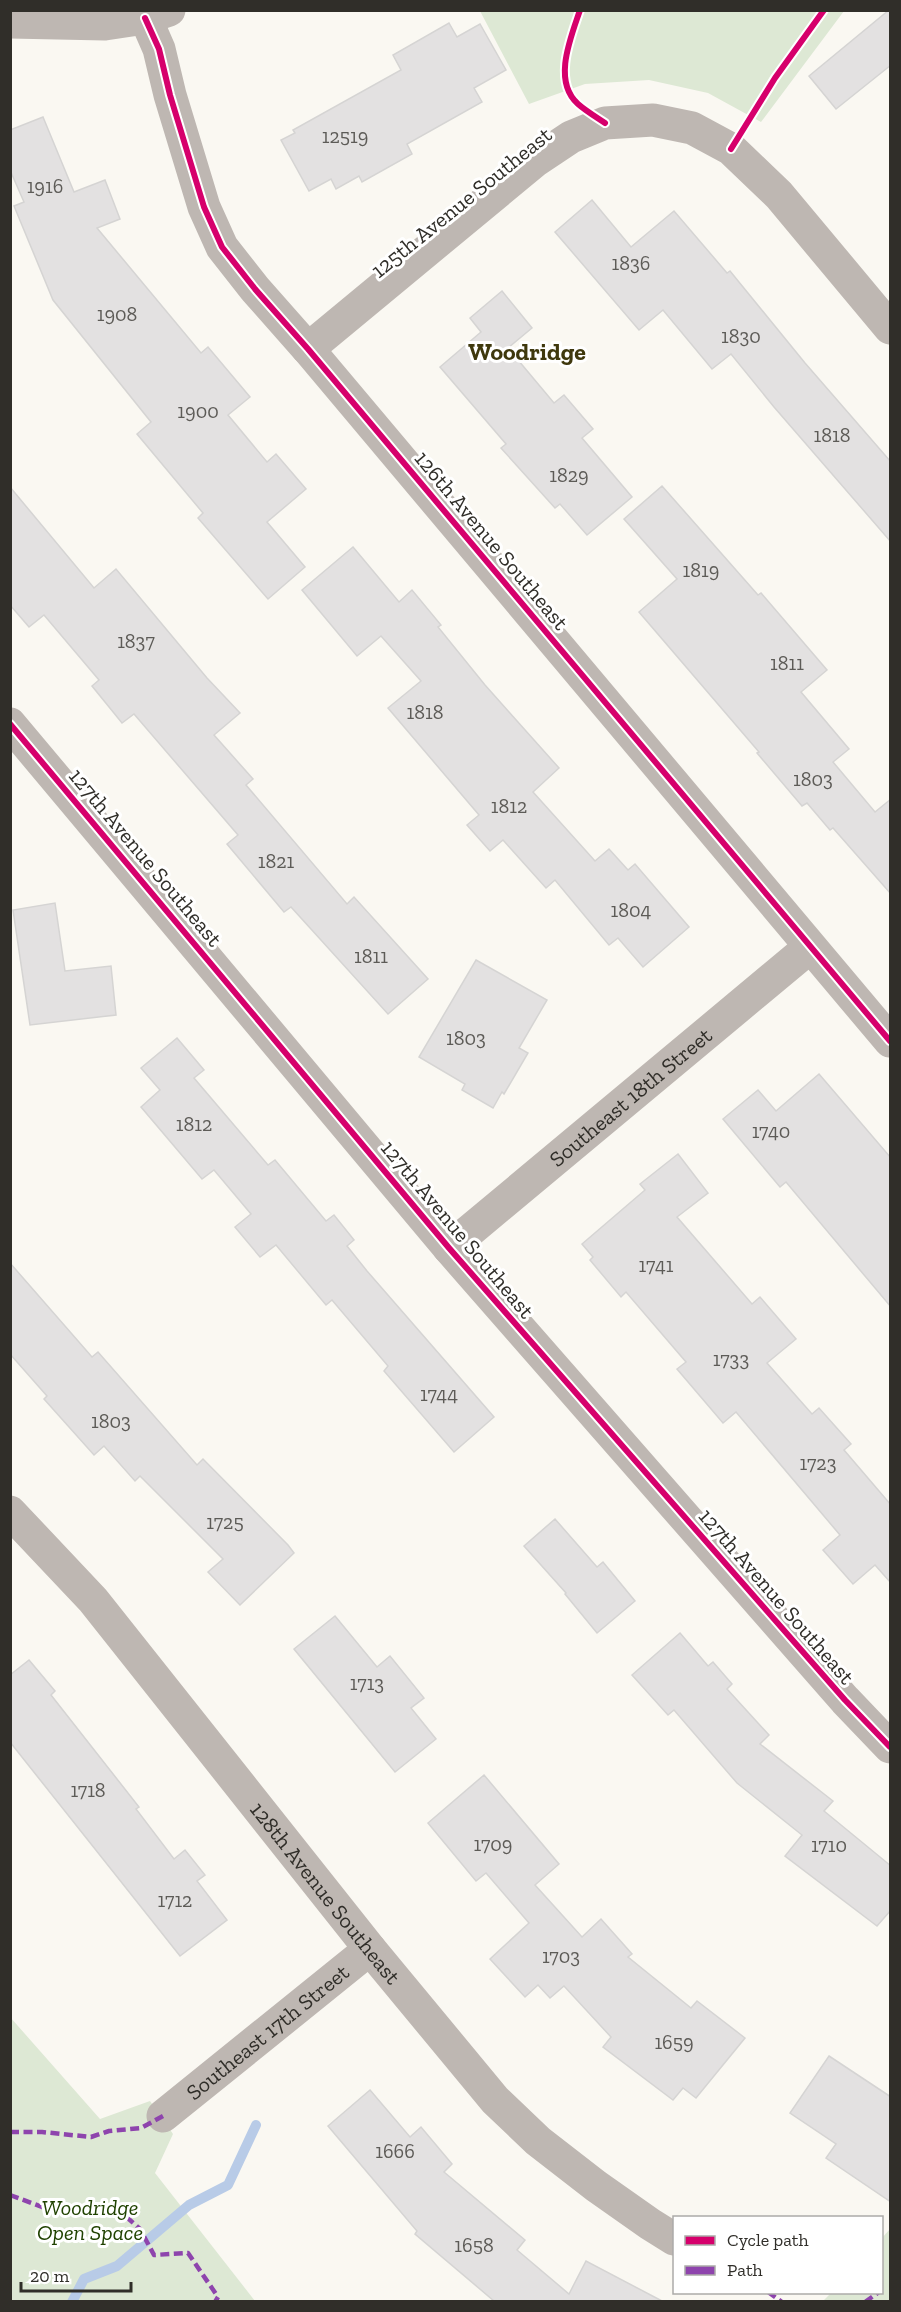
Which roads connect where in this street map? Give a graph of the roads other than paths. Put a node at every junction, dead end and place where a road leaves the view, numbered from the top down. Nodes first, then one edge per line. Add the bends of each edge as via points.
1 (152, 13) edge
2 (10, 22) edge
3 (891, 328) edge
4 (308, 349) junction
5 (10, 724) edge
6 (810, 946) junction
7 (891, 1041) edge
8 (449, 1248) junction
9 (10, 1512) edge
10 (891, 1747) edge
11 (369, 1949) junction
12 (163, 2116) dead end
13 (673, 2238) edge

1 - 2 street via 105,24
1 - 4 street, 126th Avenue Southeast via 170,94 204,207 222,247
3 - 4 street, 125th Avenue Southeast via 779,195 731,149 692,128 653,120 605,123 572,136 535,161
4 - 6 street, 126th Avenue Southeast
5 - 8 street, 127th Avenue Southeast
6 - 7 street, 126th Avenue Southeast
6 - 8 street, Southeast 18th Street
8 - 10 street, 127th Avenue Southeast via 845,1700
9 - 11 street, 128th Avenue Southeast via 93,1600
11 - 12 street, Southeast 17th Street
11 - 13 street, 128th Avenue Southeast via 495,2100 529,2133 596,2186

